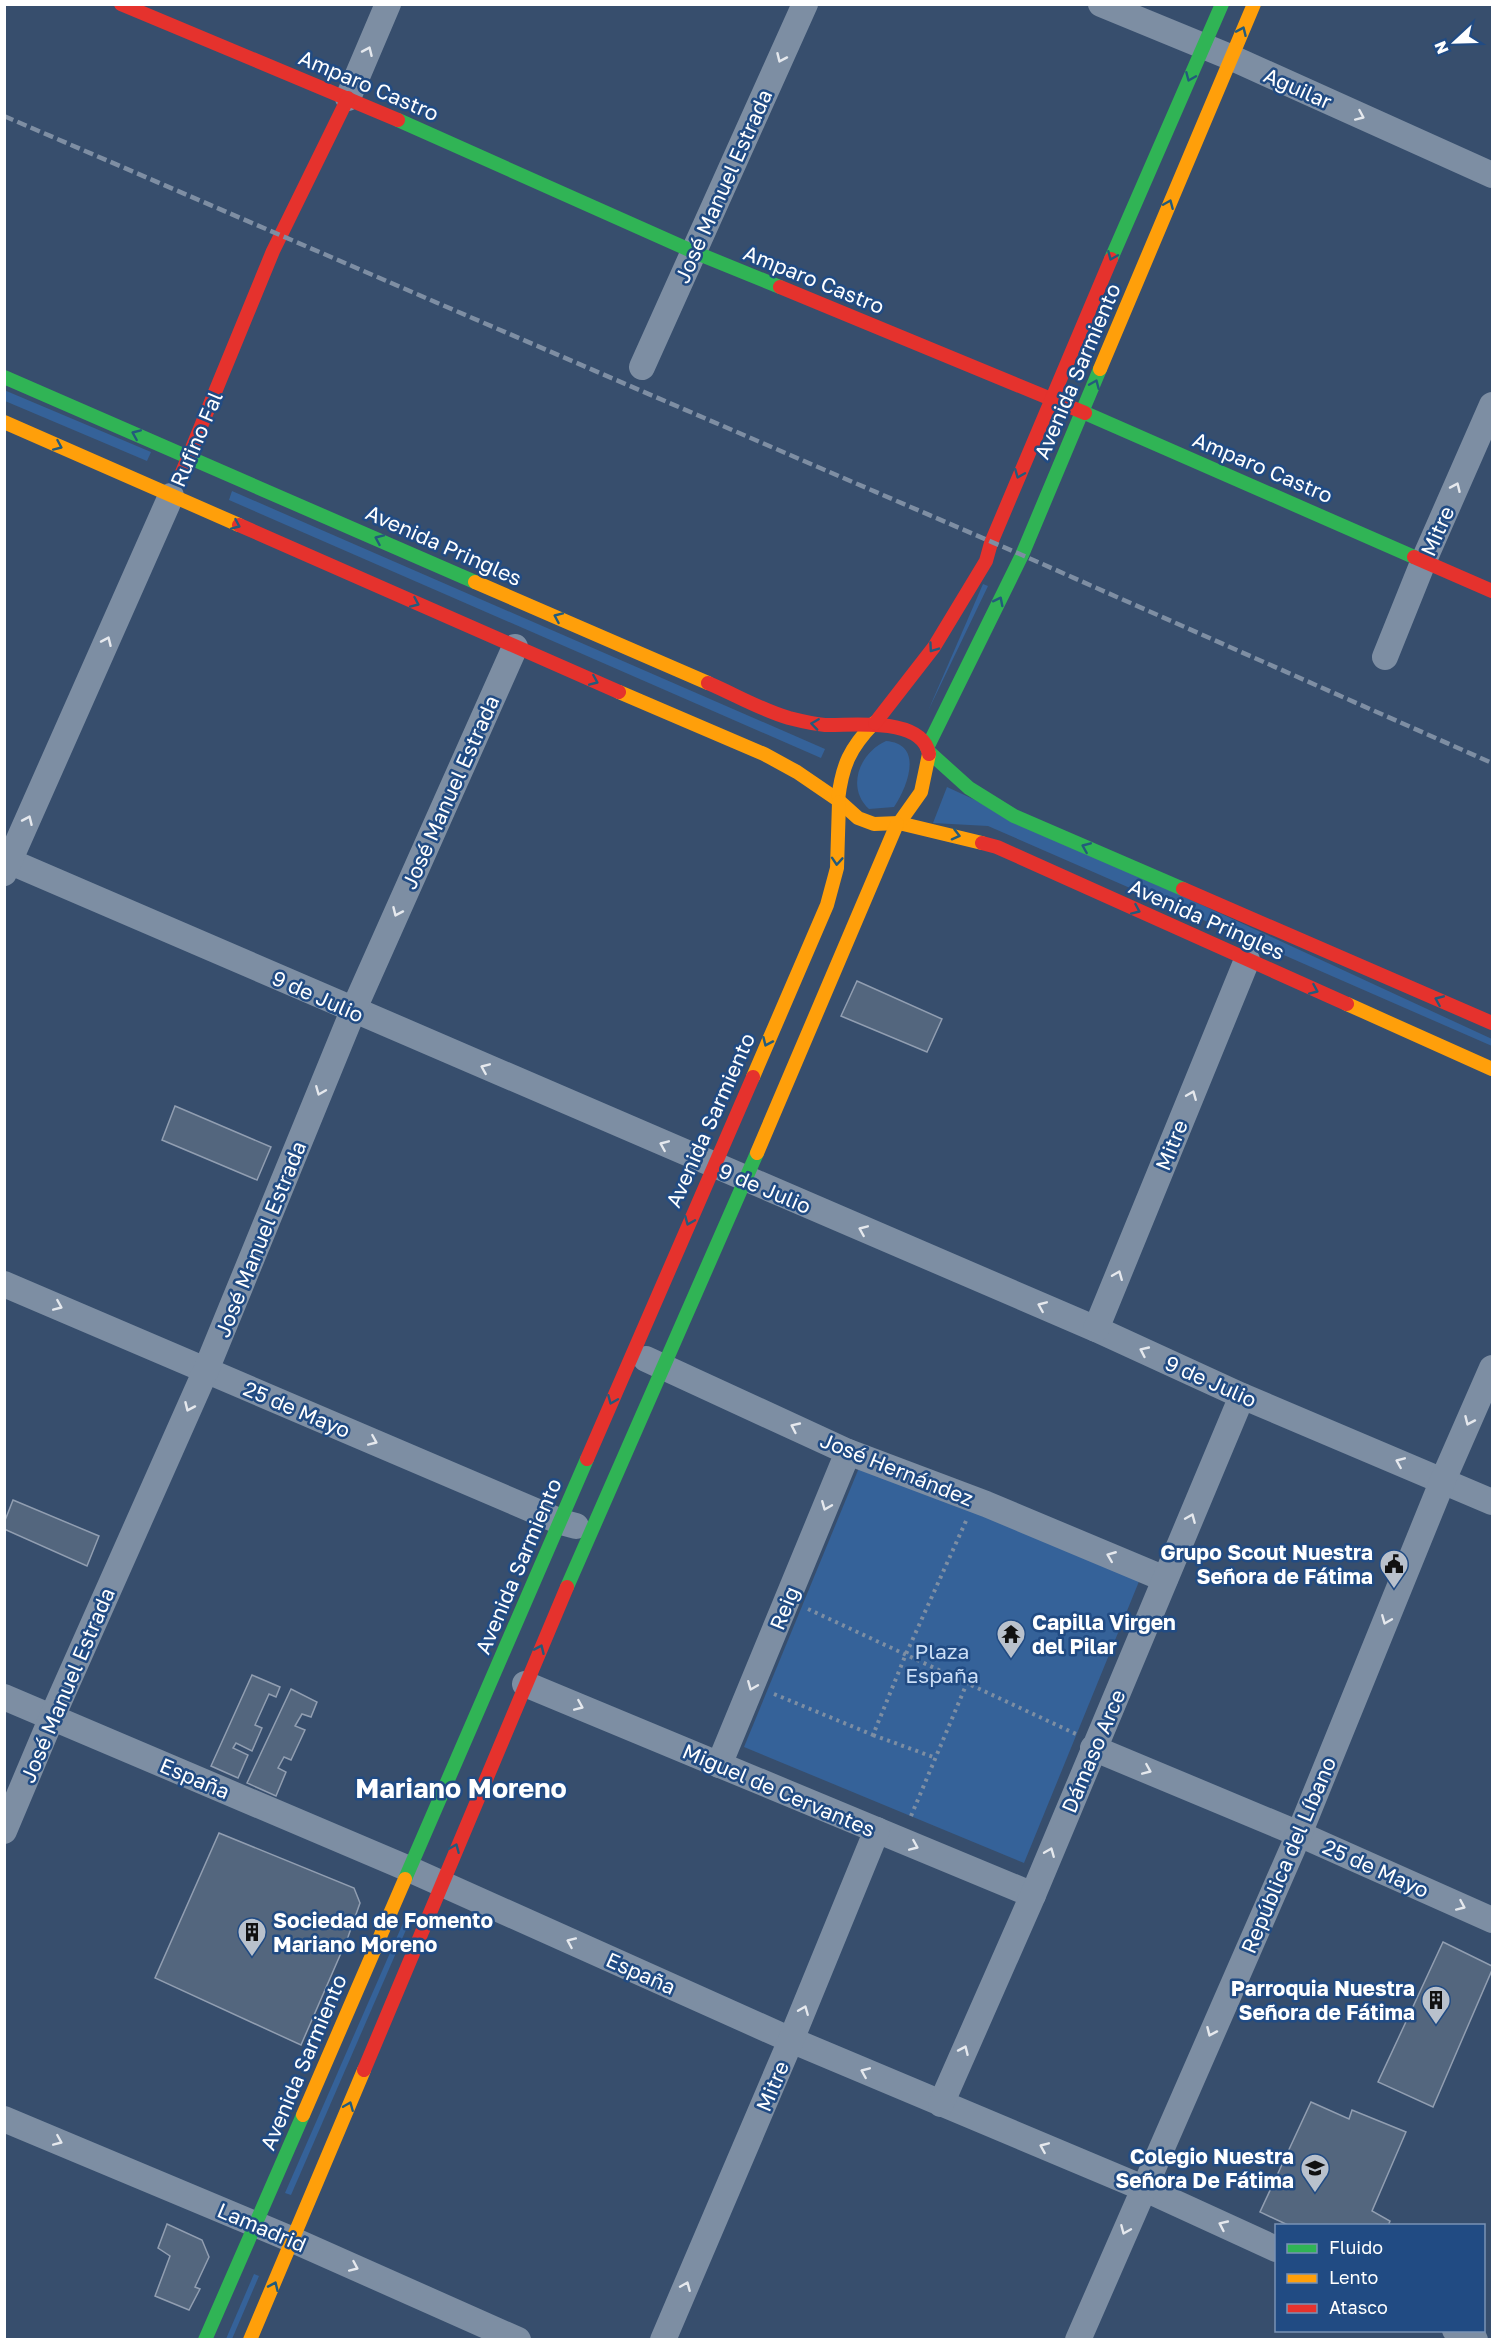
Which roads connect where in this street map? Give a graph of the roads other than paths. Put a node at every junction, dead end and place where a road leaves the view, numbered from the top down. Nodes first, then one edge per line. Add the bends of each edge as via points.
1 (121, 4) edge
2 (388, 4) edge
3 (805, 4) edge
4 (1101, 4) edge
5 (1222, 4) edge
6 (1254, 4) edge
7 (1204, 46) junction
8 (1230, 57) junction
9 (348, 98) junction
10 (1492, 175) edge
11 (694, 252) junction
12 (642, 367) dead end
13 (4, 377) edge
14 (1051, 398) junction
15 (1492, 405) edge
16 (1083, 412) junction
17 (4, 422) edge
18 (190, 457) junction
19 (171, 496) junction
20 (1424, 560) junction
21 (1492, 591) edge
22 (515, 647) junction
23 (1385, 657) dead end
24 (874, 723) junction
25 (928, 750) junction
26 (839, 801) junction
27 (898, 823) junction
28 (6, 864) edge
29 (1247, 960) junction
30 (353, 1011) junction
31 (1492, 1023) edge
32 (1492, 1068) edge
33 (713, 1166) junction
34 (745, 1179) junction
35 (4, 1284) edge
36 (1096, 1329) junction
37 (632, 1353) junction
38 (664, 1367) junction
39 (1492, 1368) edge
40 (206, 1370) junction
41 (1242, 1396) junction
42 (848, 1452) junction
43 (1443, 1480) junction
44 (1492, 1502) edge
45 (561, 1522) junction
46 (592, 1530) junction
47 (1165, 1579) junction
48 (525, 1684) junction
49 (4, 1697) edge
50 (52, 1717) junction
51 (1085, 1741) junction
52 (719, 1765) junction
53 (877, 1830) junction
54 (4, 1831) edge
55 (1299, 1834) junction
56 (409, 1869) junction
57 (440, 1883) junction
58 (1033, 1895) junction
59 (1492, 1920) edge
60 (791, 2040) junction
61 (941, 2104) junction
62 (4, 2119) edge
63 (1143, 2188) junction
64 (255, 2224) junction
65 (294, 2240) junction
66 (1275, 2249) edge
67 (1457, 2332) edge
68 (205, 2340) edge
69 (250, 2340) edge
70 (518, 2340) edge
71 (663, 2340) edge
72 (1078, 2340) edge
73 (1475, 2340) edge

1 - 9 main road, Amparo Castro
9 -> 2 street, Rufino Fal
3 -> 11 street, José Manuel Estrada
4 - 7 street, Aguilar
5 - 7 main road, Avenida Sarmiento
8 -> 6 main road, Avenida Sarmiento
7 - 8 street, Aguilar
7 -> 14 main road, Avenida Sarmiento
8 -> 10 street, Aguilar
16 -> 8 main road, Avenida Sarmiento
9 - 11 main road, Amparo Castro
9 - 18 main road, Rufino Fal via 273,251
11 - 12 street, José Manuel Estrada
11 - 14 main road, Amparo Castro
18 -> 13 main road, Avenida Pringles
14 - 16 main road, Amparo Castro
14 -> 24 main road, Avenida Sarmiento via 986,561 934,647
20 -> 15 street, Mitre
16 - 20 main road, Amparo Castro
25 -> 16 main road, Avenida Sarmiento via 1022,555
17 -> 19 main road
18 - 19 main road, Rufino Fal
24 -> 18 main road, Avenida Pringles via 830,726 786,717
19 -> 22 main road
28 -> 19 street, Rufino Fal
20 - 21 main road, Amparo Castro
20 - 23 street, Mitre
22 -> 26 main road via 764,754
22 -> 30 street, José Manuel Estrada
24 - 25 main road via 914,735
24 - 26 main road via 854,743 844,761
25 - 27 main road via 921,792
31 -> 25 main road, Avenida Pringles via 1014,816 957,781
26 - 27 main road via 858,818 874,824
26 -> 33 main road, Avenida Sarmiento via 837,868 827,905
27 -> 29 main road, Avenida Pringles via 997,847
27 - 34 main road
28 - 30 street, 9 de Julio
29 -> 32 main road, Avenida Pringles
36 -> 29 street, Mitre
33 -> 30 street, 9 de Julio
30 -> 40 street, José Manuel Estrada
33 - 34 street, 9 de Julio
33 -> 37 main road, Avenida Sarmiento
36 -> 34 street, 9 de Julio
34 - 38 main road
35 -> 40 street, 25 de Mayo
41 -> 36 street, 9 de Julio
37 - 38 street, José Hernández
37 -> 45 main road, Avenida Sarmiento
42 -> 38 street, José Hernández
38 - 46 main road
39 -> 43 street, República del Líbano
40 -> 45 street, 25 de Mayo
40 -> 50 street, José Manuel Estrada
43 -> 41 street, 9 de Julio
47 -> 41 street, Dámaso Arce
47 -> 42 street, José Hernández via 986,1504
42 -> 52 street, Reig
43 - 44 street, 9 de Julio
43 -> 55 street, República del Líbano
45 - 46 street, 25 de Mayo
45 - 56 main road, Avenida Sarmiento
48 -> 46 main road
47 - 51 street, Dámaso Arce
48 -> 52 street, Miguel de Cervantes
57 -> 48 main road
49 - 50 street, España
50 - 54 street, José Manuel Estrada
50 - 56 street, España
51 -> 55 street, 25 de Mayo
58 -> 51 street, Dámaso Arce
52 - 53 street, Miguel de Cervantes
53 -> 58 street, Miguel de Cervantes
60 -> 53 street, Mitre
55 -> 59 street, 25 de Mayo
55 -> 63 street, República del Líbano
56 - 57 street, España
56 - 64 main road, Avenida Sarmiento
60 -> 57 street, España
65 -> 57 main road
61 -> 58 street, Dámaso Arce
61 -> 60 street, España
71 -> 60 street, Mitre
63 -> 61 street, España
62 -> 64 street, Lamadrid
66 -> 63 street, España
63 -> 72 street, República del Líbano
64 - 65 street, Lamadrid
64 - 68 main road, Avenida Sarmiento
69 -> 65 main road
65 -> 70 street, Lamadrid
67 - 73 street

